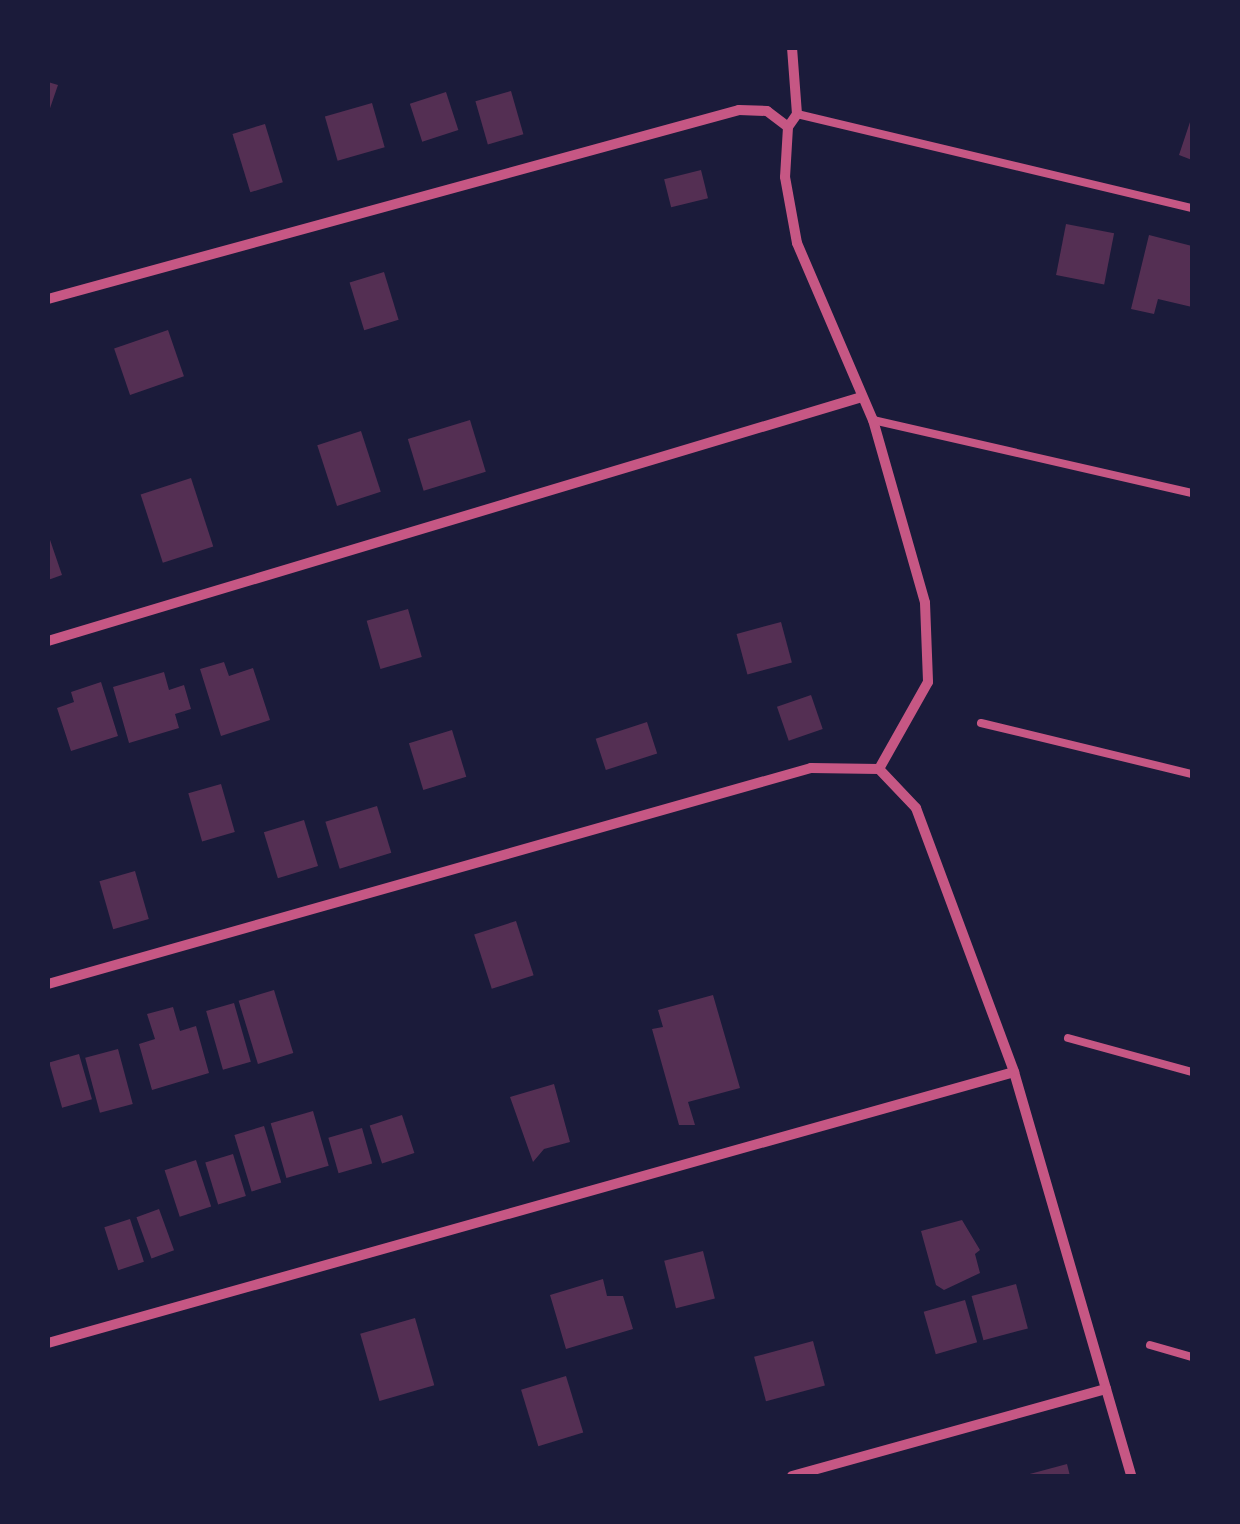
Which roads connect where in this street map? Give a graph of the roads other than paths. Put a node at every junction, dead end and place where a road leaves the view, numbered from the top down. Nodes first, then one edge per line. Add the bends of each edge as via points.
1 (792, 48) edge
2 (797, 114) junction
3 (788, 127) junction
4 (1192, 208) edge
5 (48, 299) edge
6 (862, 397) junction
7 (873, 420) junction
8 (1192, 493) edge
9 (48, 641) edge
10 (981, 723) dead end
11 (879, 769) junction
12 (1192, 774) edge
13 (48, 984) edge
14 (1068, 1038) dead end
15 (1014, 1072) junction
16 (1192, 1072) edge
17 (48, 1343) edge
18 (1150, 1345) dead end
19 (1192, 1357) edge
20 (1106, 1389) junction
21 (792, 1476) edge
22 (1130, 1476) edge

1 - 2 street
2 - 3 street
2 - 4 lane
3 - 5 street via 766,111 738,110
3 - 6 street via 785,177 797,243
6 - 7 street
6 - 9 street
7 - 8 lane
7 - 11 street via 926,603 928,682
10 - 12 lane
11 - 13 street via 810,768
11 - 15 street via 916,808
14 - 16 lane
15 - 17 street
15 - 20 street
18 - 19 lane
20 - 21 street
20 - 22 street

